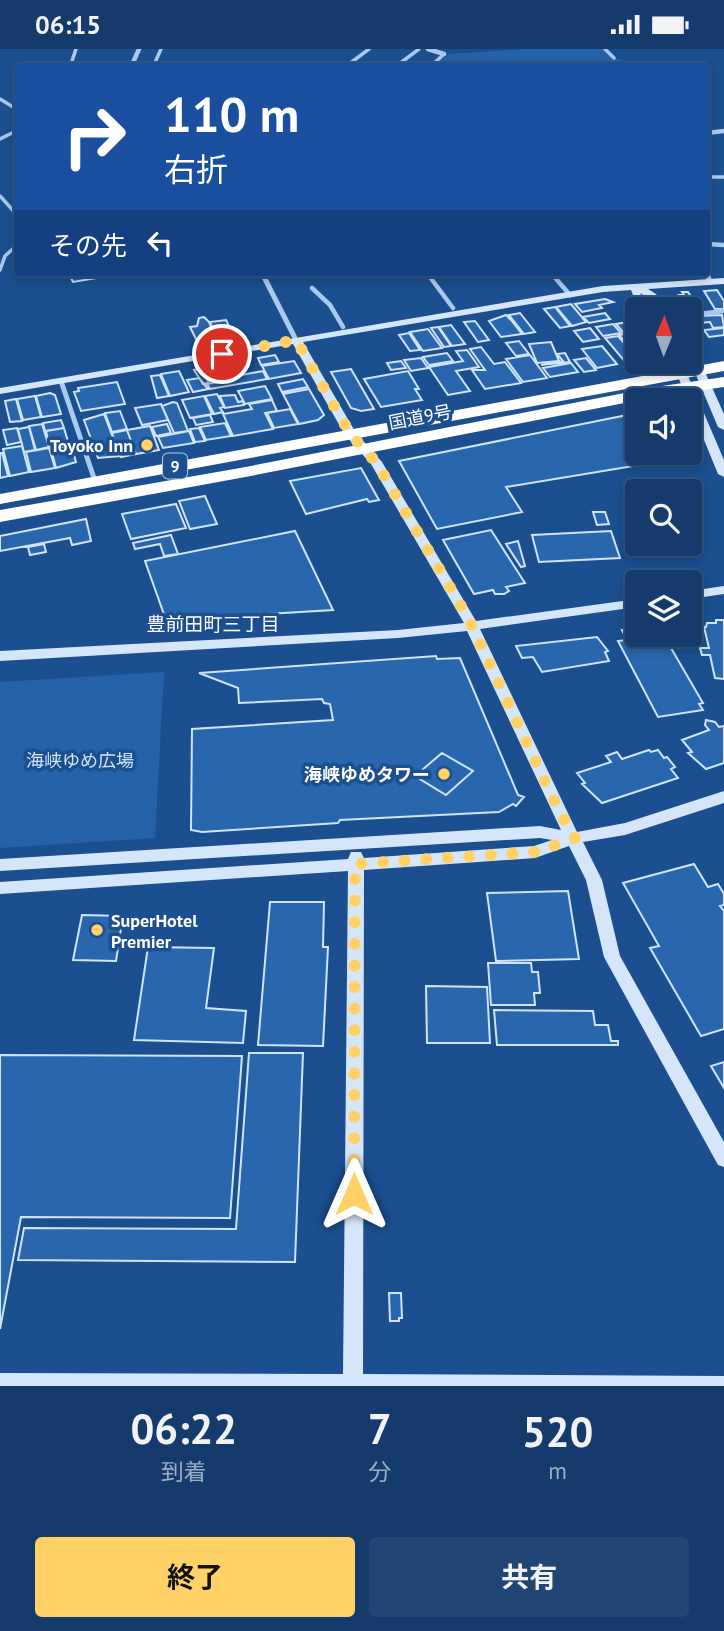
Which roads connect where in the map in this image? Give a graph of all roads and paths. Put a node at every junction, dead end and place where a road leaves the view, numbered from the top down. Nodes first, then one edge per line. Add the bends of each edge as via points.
1 (369, 49) edge
2 (419, 49) edge
3 (428, 49) edge
4 (605, 49) edge
5 (444, 54) joint
6 (614, 58) dead end
7 (350, 63) edge
8 (400, 63) edge
9 (434, 63) edge
10 (0, 196) edge
11 (14, 212) edge
12 (14, 248) edge
13 (0, 270) edge
14 (264, 277) edge
15 (430, 277) edge
16 (554, 277) edge
17 (708, 277) edge
18 (724, 281) edge
19 (636, 286) junction
20 (312, 288) dead end
21 (570, 295) junction
22 (638, 297) edge
23 (653, 297) edge
24 (453, 308) dead end
25 (724, 311) edge
26 (702, 313) edge
27 (343, 327) dead end
28 (296, 340) junction
29 (724, 366) edge
30 (671, 375) edge
31 (674, 375) edge
32 (683, 375) edge
33 (696, 375) edge
34 (703, 376) junction
35 (61, 381) junction
36 (724, 382) edge
37 (0, 391) edge
38 (724, 427) edge
39 (351, 435) junction
40 (365, 449) junction
41 (724, 474) edge
42 (95, 481) junction
43 (0, 499) edge
44 (0, 516) edge
45 (724, 590) edge
46 (702, 593) edge
47 (625, 605) edge
48 (472, 626) junction
49 (0, 656) edge
50 (724, 797) edge
51 (575, 838) junction
52 (356, 843) junction
53 (355, 864) junction
54 (0, 865) edge
55 (0, 887) edge
56 (724, 1159) edge
57 (0, 1383) edge
58 (354, 1383) junction
59 (724, 1385) edge

1 - 7 lane
2 - 8 lane
3 - 5 street
4 - 6 lane
5 - 9 lane
10 - 11 lane
12 - 13 lane
14 - 28 street
15 - 24 lane
16 - 21 lane
17 - 18 street
17 - 19 street
19 - 21 street
19 - 22 street
19 - 23 street
20 - 27 lane
21 - 28 street
25 - 26 lane
28 - 35 street
28 - 39 street
29 - 34 highway, 国道9号 / 9
30 - 39 highway, 国道9号 / 9
31 - 40 highway, 国道9号 / 9
32 - 41 street
33 - 34 highway, 国道9号 / 9
34 - 36 highway, 国道9号 / 9
34 - 38 street
35 - 37 street
35 - 42 street
39 - 40 street
39 - 42 highway, 国道9号 / 9
40 - 44 highway, 国道9号 / 9
40 - 48 street
42 - 43 highway, 国道9号 / 9
45 - 46 street
47 - 48 street
48 - 49 street
48 - 51 street
50 - 51 street via 625,829
51 - 52 street via 540,832
51 - 53 street via 535,852
51 - 56 street via 594,880 612,957
52 - 53 street
52 - 54 street
53 - 55 street
53 - 58 street
57 - 58 street
58 - 59 street

